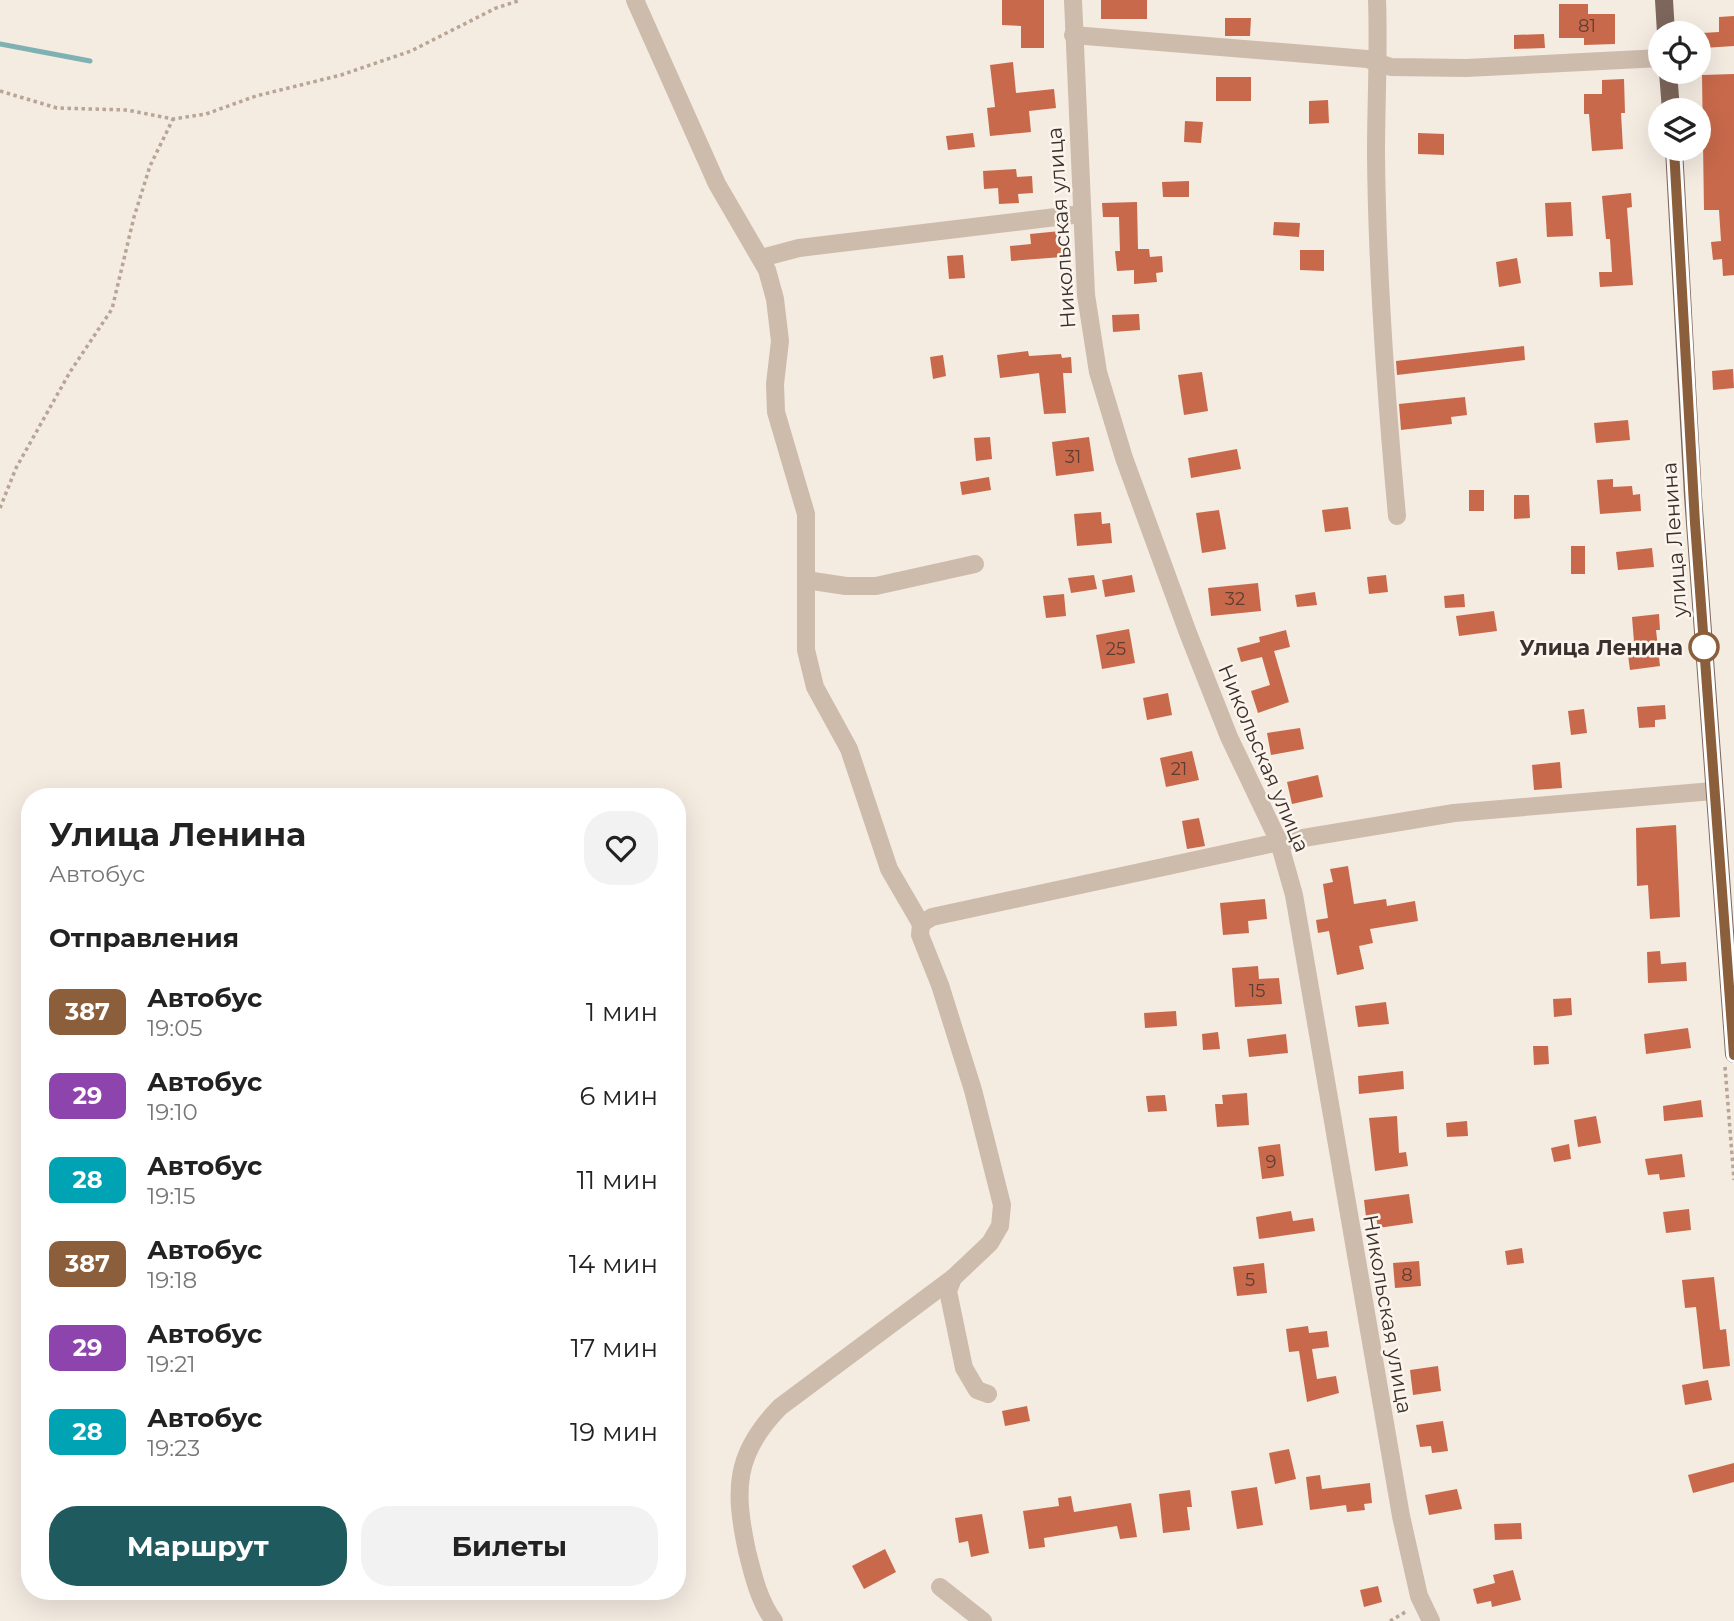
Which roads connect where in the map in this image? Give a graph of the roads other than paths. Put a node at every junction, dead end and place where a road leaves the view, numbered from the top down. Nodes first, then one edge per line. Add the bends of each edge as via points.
1 (635, 0) edge
2 (1073, 0) edge
3 (1377, 0) edge
4 (1664, 0) edge
5 (1665, 21) edge
6 (1073, 35) junction
7 (1648, 59) edge
8 (1380, 63) junction
9 (1675, 161) edge
10 (1081, 214) junction
11 (761, 258) junction
12 (1397, 516) dead end
13 (975, 564) dead end
14 (806, 580) junction
15 (1713, 791) junction
16 (1279, 842) junction
17 (921, 924) junction
18 (1734, 1054) edge
19 (953, 1278) junction
20 (988, 1394) dead end
21 (940, 1587) dead end
22 (774, 1621) edge
23 (983, 1621) edge
24 (1431, 1621) edge

1 - 11 street via 717,184
2 - 6 street, Никольская улица
3 - 8 street
4 - 5 main road
6 - 8 street
6 - 10 street, Никольская улица
7 - 8 street via 1466,68
8 - 12 street via 1376,156 1387,407
9 - 15 main road, улица Ленина
10 - 11 street via 799,248
10 - 16 street, Никольская улица via 1092,340 1124,458 1229,737
11 - 14 street via 775,299 780,341 776,412 806,514
13 - 14 street via 876,586
14 - 17 street via 806,650 815,687 849,749 889,869
15 - 16 street via 1454,813
15 - 18 main road, улица Ленина
16 - 17 street via 932,917
16 - 24 street, Никольская улица via 1307,959 1401,1516 1419,1596
17 - 19 street via 920,935 973,1090 1002,1205 1000,1226 990,1243
19 - 20 street via 949,1298 964,1368 977,1390
19 - 22 street via 780,1407 762,1425 748,1451 738,1506 753,1576
21 - 23 street

